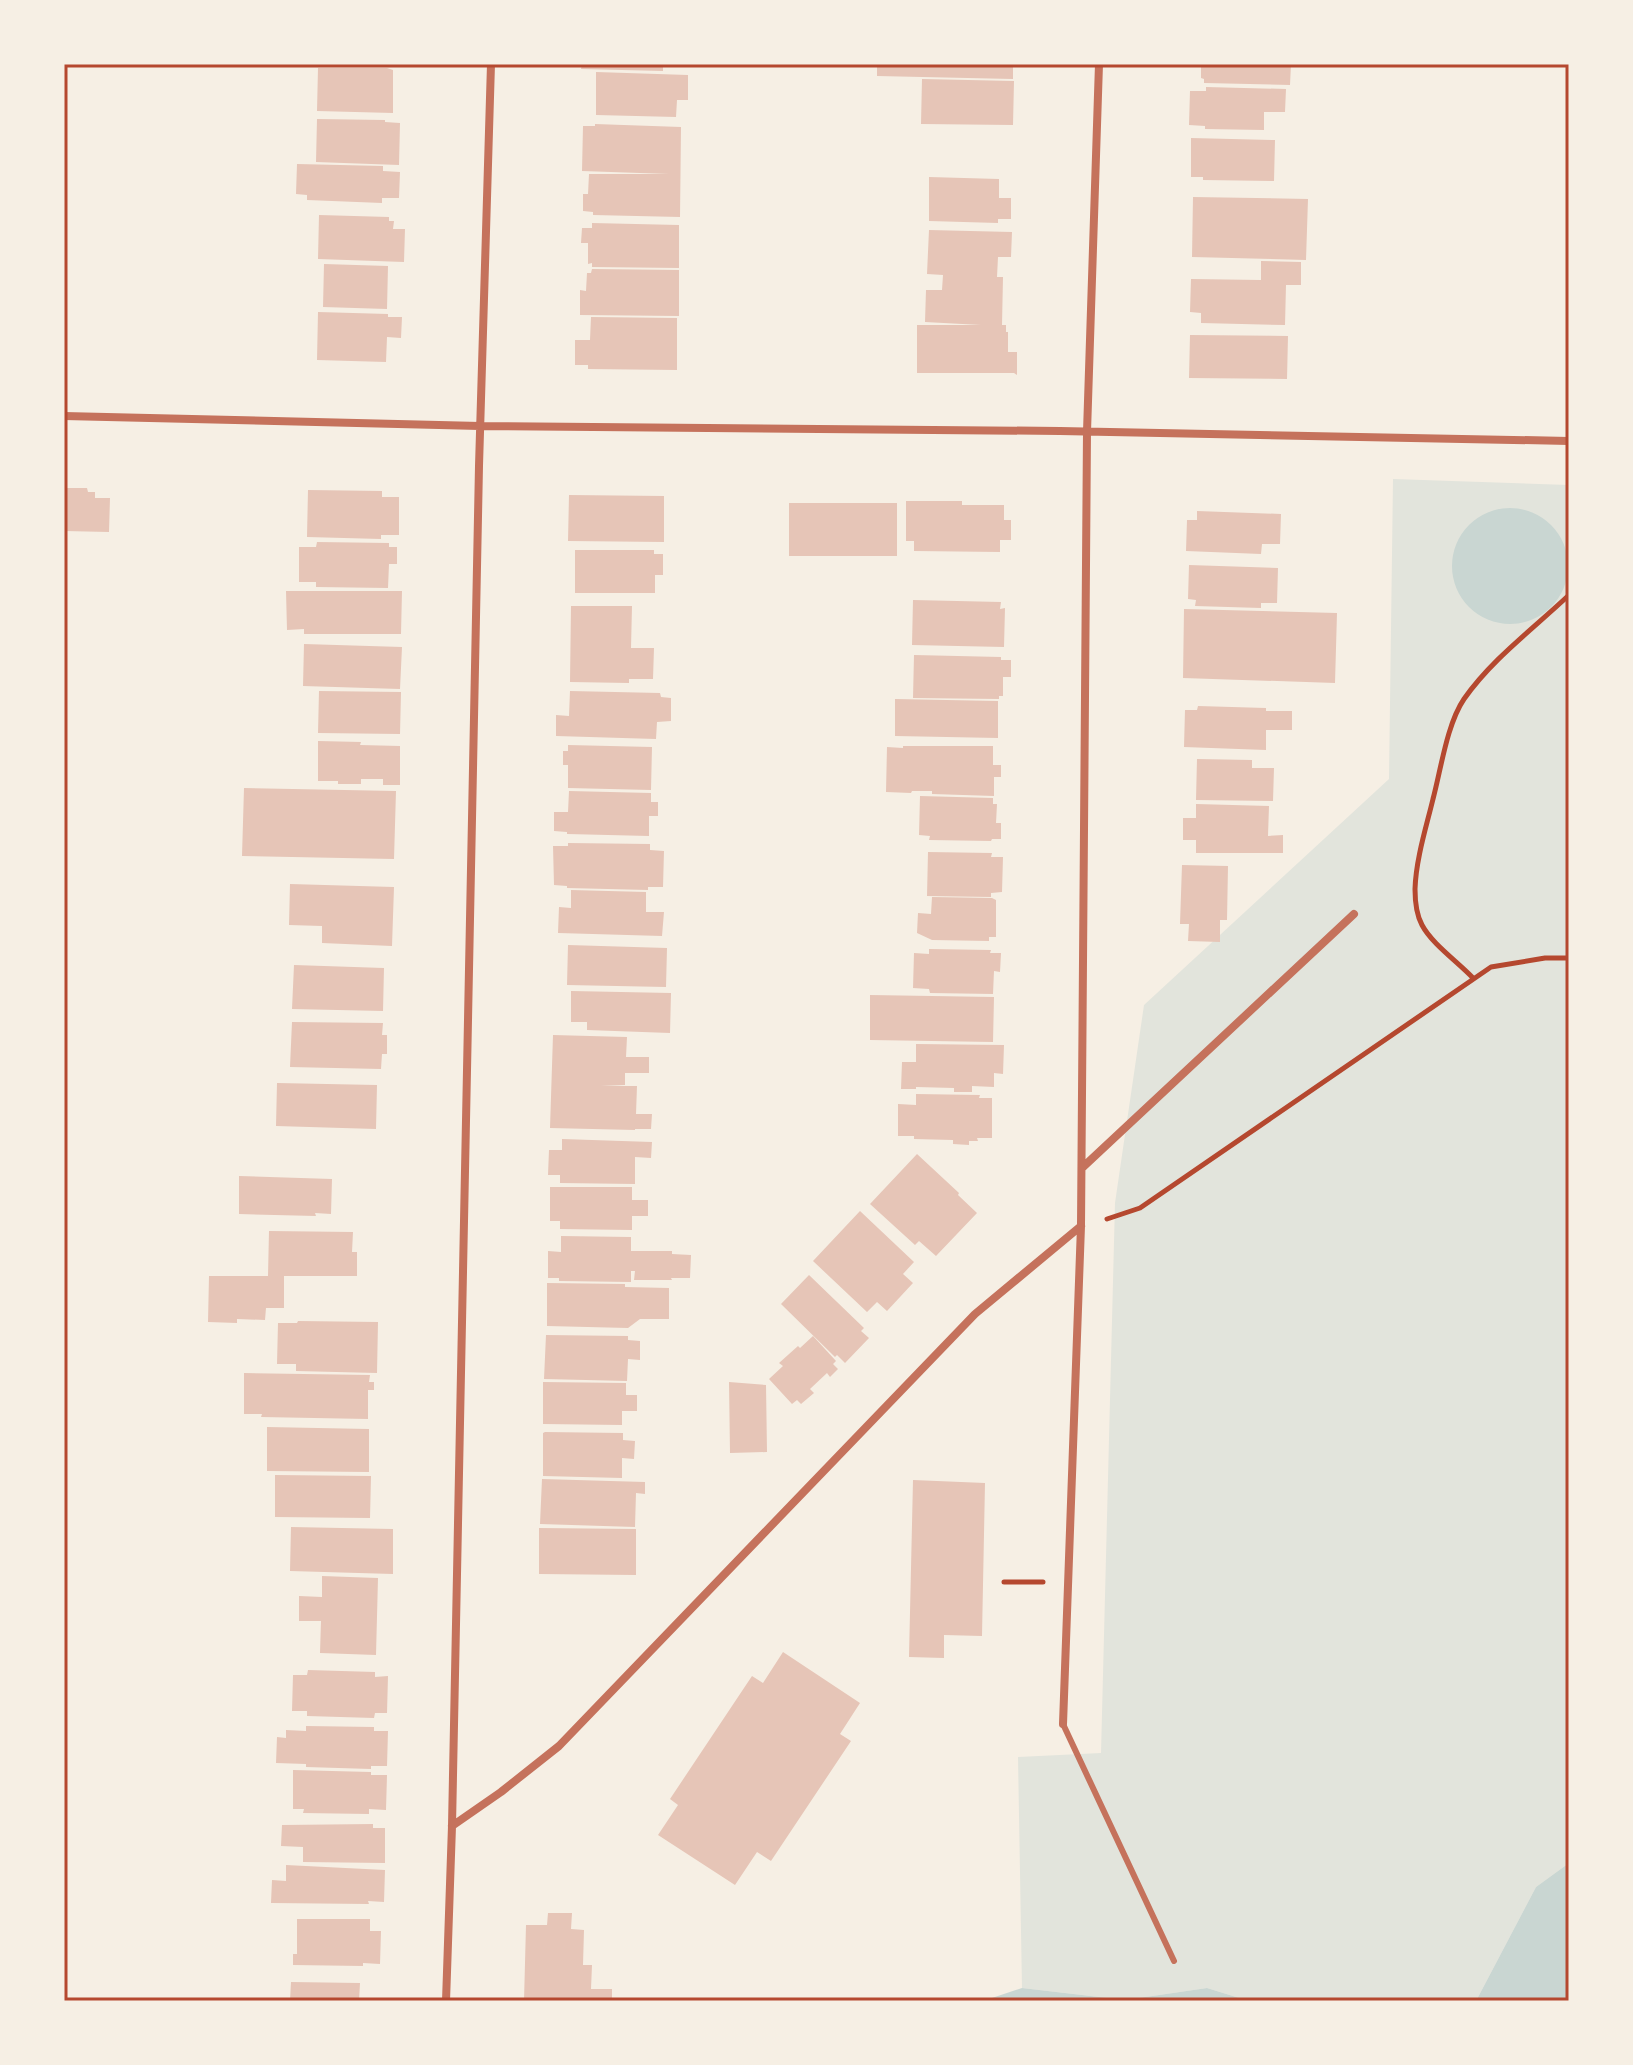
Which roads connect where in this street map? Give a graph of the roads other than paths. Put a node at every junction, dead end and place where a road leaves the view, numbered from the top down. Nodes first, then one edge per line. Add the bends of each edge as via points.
1 (491, 64) edge
2 (1099, 64) edge
3 (64, 416) edge
4 (480, 426) junction
5 (1087, 432) junction
6 (1569, 441) edge
7 (1354, 914) dead end
8 (1082, 1168) junction
9 (1081, 1226) junction
10 (1063, 1724) joint
11 (452, 1826) junction
12 (1174, 1961) dead end
13 (446, 2001) edge

1 - 4 street
2 - 5 street
3 - 4 street
4 - 5 street
4 - 11 street
5 - 6 street
5 - 8 street
7 - 8 street
8 - 9 street
9 - 10 street
9 - 11 street via 975,1314 559,1746
10 - 12 lane
11 - 13 street

